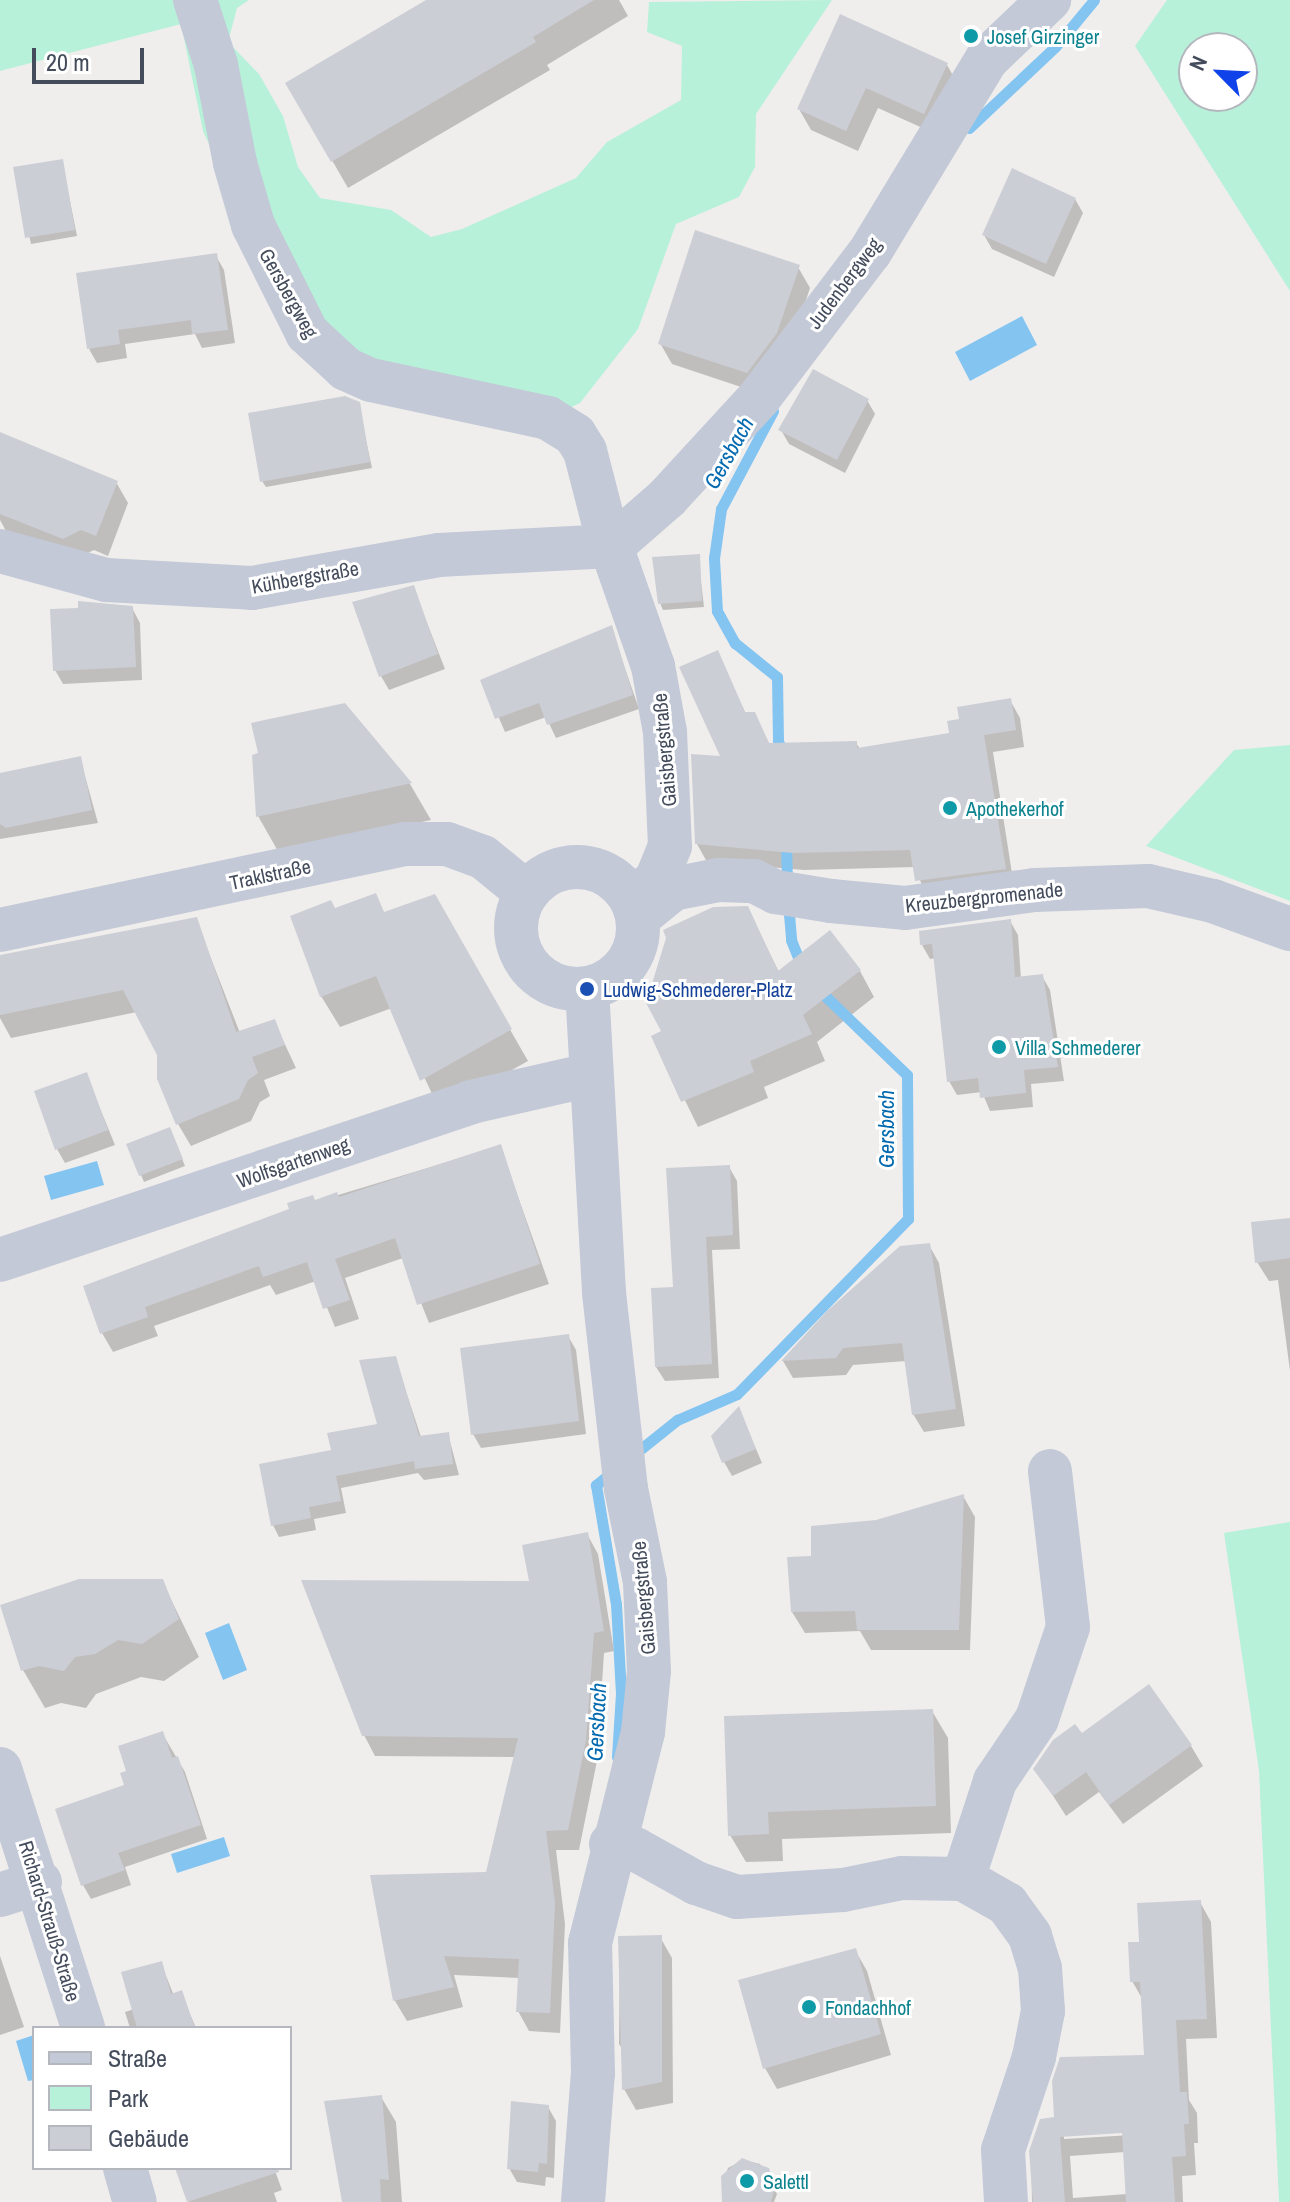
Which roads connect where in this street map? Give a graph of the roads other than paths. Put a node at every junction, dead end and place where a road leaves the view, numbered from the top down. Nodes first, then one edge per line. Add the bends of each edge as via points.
1 (195, 0) edge
2 (1049, 0) edge
3 (612, 546) junction
4 (0, 551) edge
5 (527, 893) junction
6 (635, 909) junction
7 (1290, 929) edge
8 (0, 930) edge
9 (587, 989) junction
10 (590, 1075) junction
11 (0, 1260) edge
12 (1050, 1471) dead end
13 (0, 1769) edge
14 (611, 1844) junction
15 (963, 1879) junction
16 (20, 1889) edge
17 (82, 2026) edge
18 (126, 2170) edge
19 (135, 2202) edge
20 (583, 2202) edge
21 (1006, 2202) edge

1 - 3 street, Gersbergweg via 216,65 253,225 307,333 346,369 371,380 535,415 575,435 585,451
2 - 3 street, Judenbergweg via 987,59 870,252 759,398 667,498
3 - 4 street, Kühbergstraße via 439,555 252,588 106,580
3 - 6 street, Gaisbergstraße via 653,666 666,746 670,846 656,880
5 - 6 street via 554,871 590,868 607,874
5 - 8 street, Traklstraße via 483,857 447,844 405,844
5 - 9 street via 516,932 521,952 548,982
6 - 7 street, Kreuzbergpromenade via 673,889 699,883 754,881 787,894 905,908 1035,890 1148,886 1213,901
6 - 9 street via 632,955 621,971
9 - 10 street, Gaisbergstraße
10 - 11 street, Wolfsgartenweg via 471,1102
10 - 14 street, Gaisbergstraße via 604,1292 624,1470 645,1582 649,1671 643,1732
12 - 15 street via 1068,1627 1037,1719 995,1781
13 - 16 street, Richard-Strauß-Straße
14 - 15 street via 635,1849 696,1883 737,1897 843,1890 902,1878
14 - 20 street, Gaisbergstraße via 590,1943 593,2073
15 - 21 street via 1007,1904 1030,1936 1040,1968 1043,2011 1034,2057 1003,2150
16 - 17 street, Richard-Strauß-Straße
18 - 19 street

